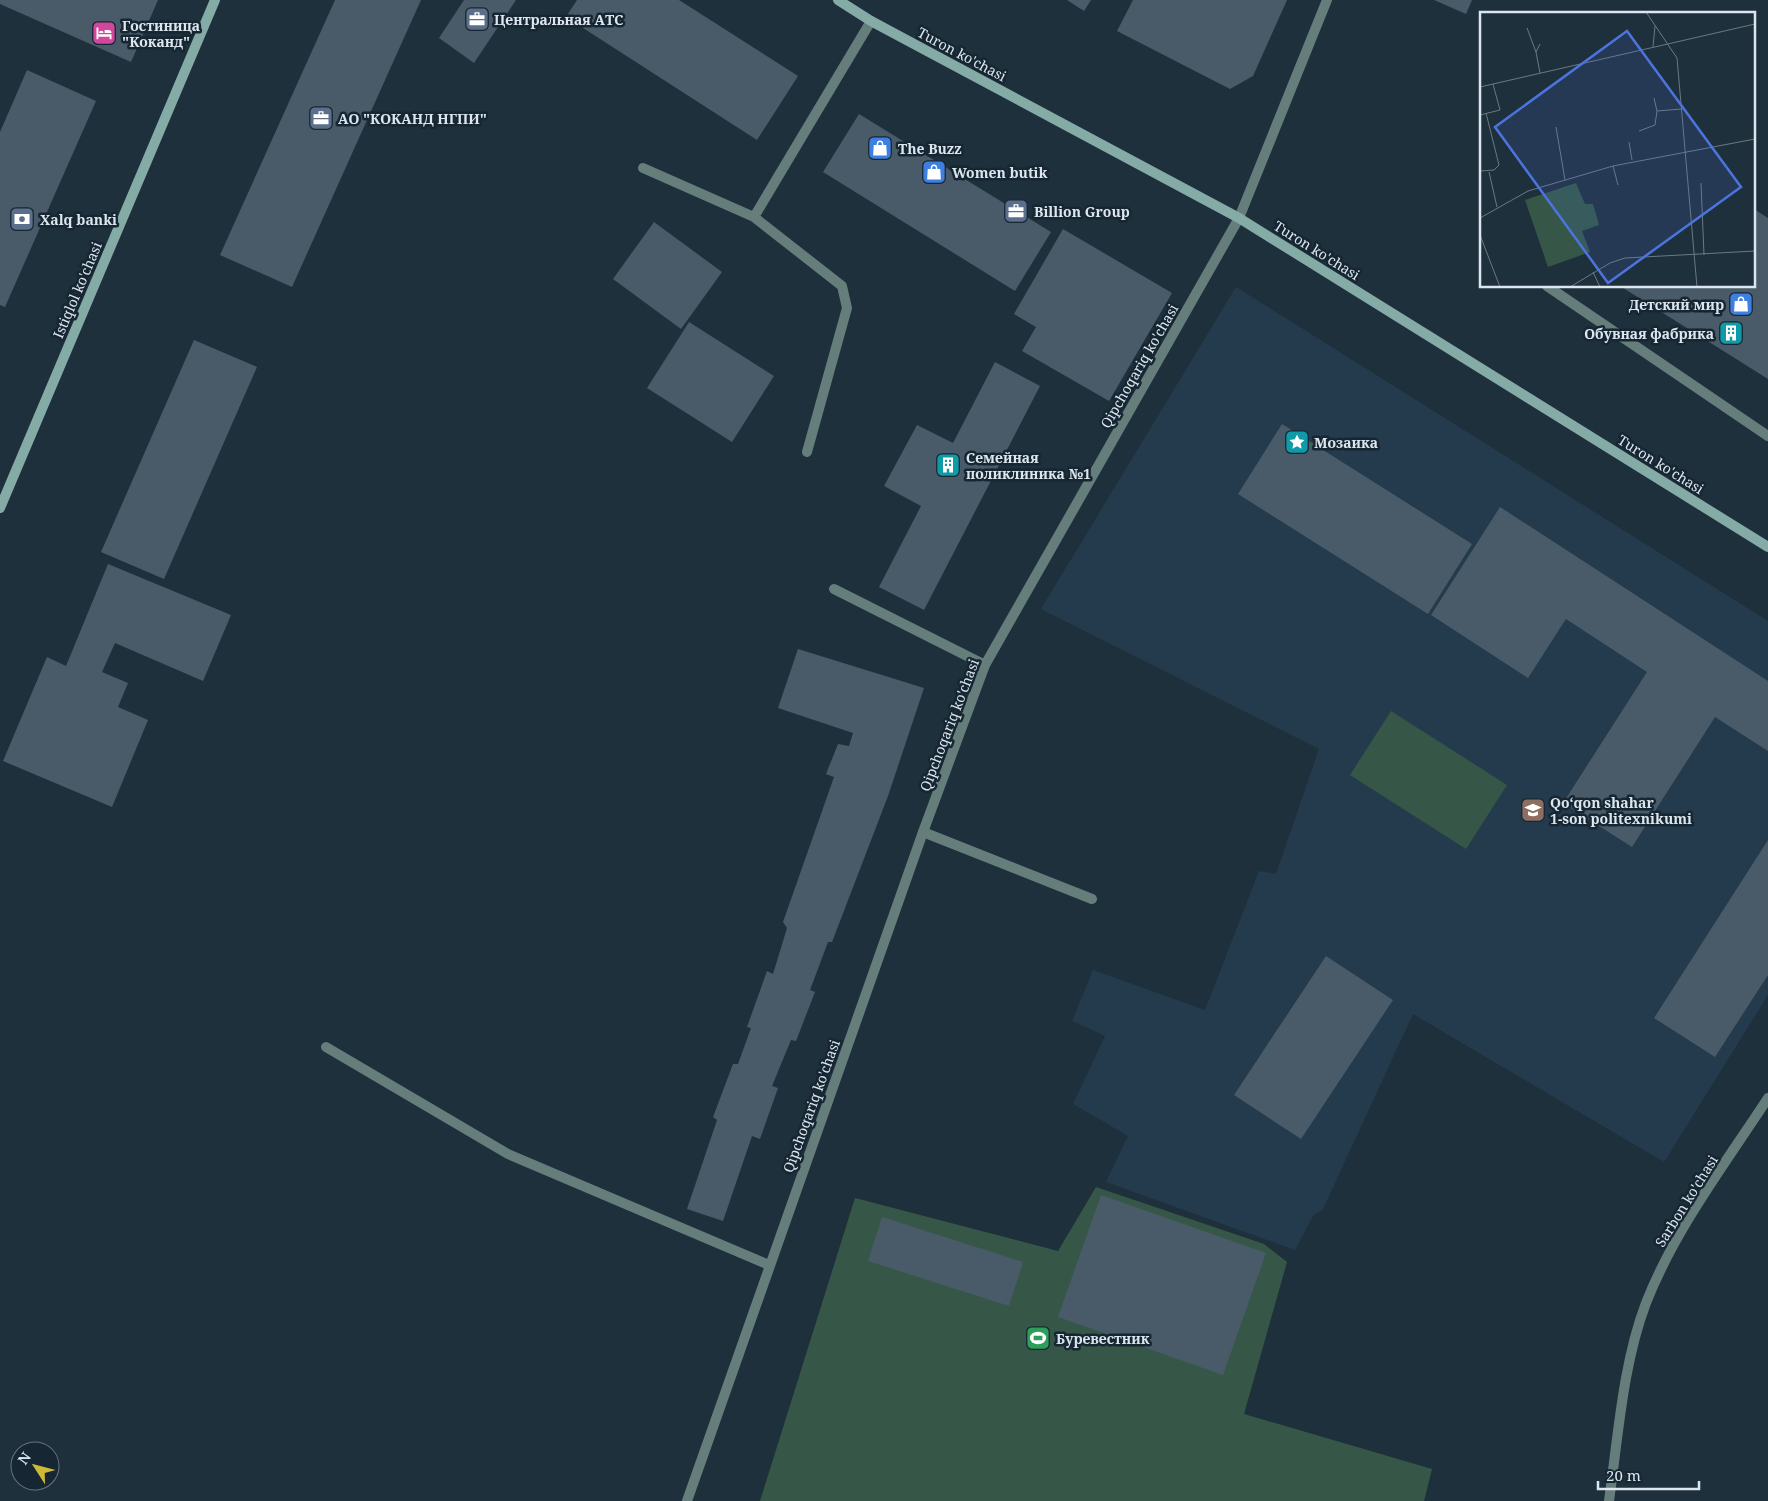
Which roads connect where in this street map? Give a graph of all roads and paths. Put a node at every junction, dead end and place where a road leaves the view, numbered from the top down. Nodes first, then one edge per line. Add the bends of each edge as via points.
1 (215, 0) edge
2 (838, 0) edge
3 (1327, 0) edge
4 (871, 21) junction
5 (643, 168) dead end
6 (754, 217) junction
7 (1239, 218) junction
8 (1550, 288) edge
9 (1768, 436) edge
10 (807, 452) dead end
11 (0, 508) edge
12 (1768, 547) edge
13 (834, 589) dead end
14 (985, 665) junction
15 (923, 832) junction
16 (1092, 899) dead end
17 (326, 1047) dead end
18 (1768, 1098) edge
19 (769, 1265) junction
20 (687, 1501) edge
21 (1609, 1501) edge

1 - 11 main road, Istiqlol ko'chasi
2 - 4 main road, Turon ko'chasi
3 - 7 street, Qipchoqariq ko'chasi
4 - 6 street
4 - 7 main road, Turon ko'chasi
5 - 6 street
6 - 10 street via 842,286 847,308
7 - 12 main road, Turon ko'chasi
7 - 14 street, Qipchoqariq ko'chasi
8 - 9 street
13 - 14 street
14 - 15 street, Qipchoqariq ko'chasi
15 - 16 street
15 - 19 street, Qipchoqariq ko'chasi
17 - 19 street via 508,1154
18 - 21 street, Sarbon ko'chasi via 1672,1247 1646,1304 1627,1377
19 - 20 street, Qipchoqariq ko'chasi

